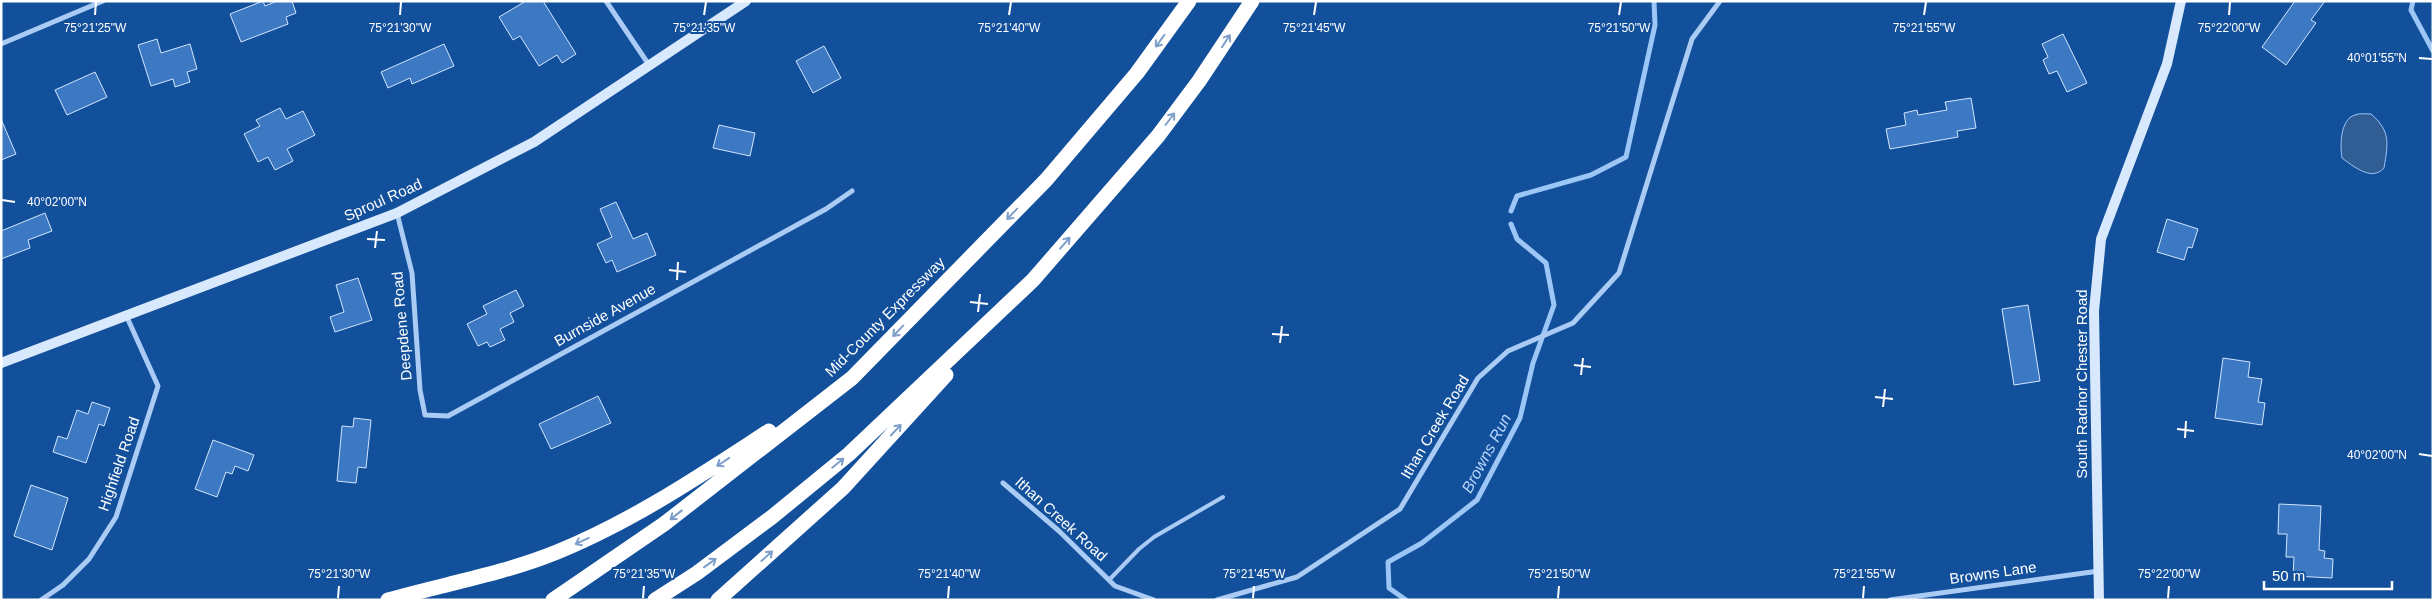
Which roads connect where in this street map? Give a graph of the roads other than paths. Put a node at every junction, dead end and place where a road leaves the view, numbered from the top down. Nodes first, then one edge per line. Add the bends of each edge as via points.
1 (103, 1) edge
2 (606, 1) edge
3 (746, 1) edge
4 (1189, 1) edge
5 (1252, 1) edge
6 (1720, 1) edge
7 (2181, 1) edge
8 (1, 44) edge
9 (649, 65) junction
10 (852, 191) dead end
11 (398, 213) junction
12 (1033, 280) junction
13 (126, 315) junction
14 (1, 362) edge
15 (852, 378) junction
16 (448, 416) joint
17 (1003, 483) dead end
18 (1223, 497) dead end
19 (2100, 571) junction
20 (1109, 580) junction
21 (1230, 598) edge
22 (41, 600) edge
23 (388, 600) edge
24 (553, 600) edge
25 (655, 600) edge
26 (718, 600) edge
27 (1154, 600) edge
28 (1217, 600) edge
29 (1890, 600) edge
30 (2099, 600) edge

1 - 8 street
2 - 9 street
3 - 9 main road, Sproul Road
4 -> 15 highway, Mid-County Expressway via 1137,73 1046,180
12 -> 5 highway via 1158,136
6 - 21 street, Ithan Creek Road via 1692,39 1619,273 1573,323 1508,351 1478,378 1400,509 1297,577
7 - 19 main road, South Radnor Chester Road via 2167,64 2100,239 2094,310
9 - 11 main road, Sproul Road via 534,142
10 - 16 street, Burnside Avenue via 826,209
11 - 13 main road, Sproul Road
11 - 16 street, Deepdene Road via 412,273 420,390 425,415
25 -> 12 highway via 772,517 849,454
26 -> 12 highway via 843,488
13 - 14 main road, Sproul Road
13 - 22 street, Highfield Road via 158,386 116,516 89,558 63,585
15 -> 23 highway via 698,479 582,541 525,563
15 -> 24 highway, Mid-County Expressway via 664,524
17 - 20 street, Ithan Creek Road
18 - 20 lane via 1154,536
19 - 29 street, Browns Lane
19 - 30 main road, South Radnor Chester Road
20 - 27 street, Ithan Creek Road via 1115,586
21 - 28 street, Ithan Creek Road

